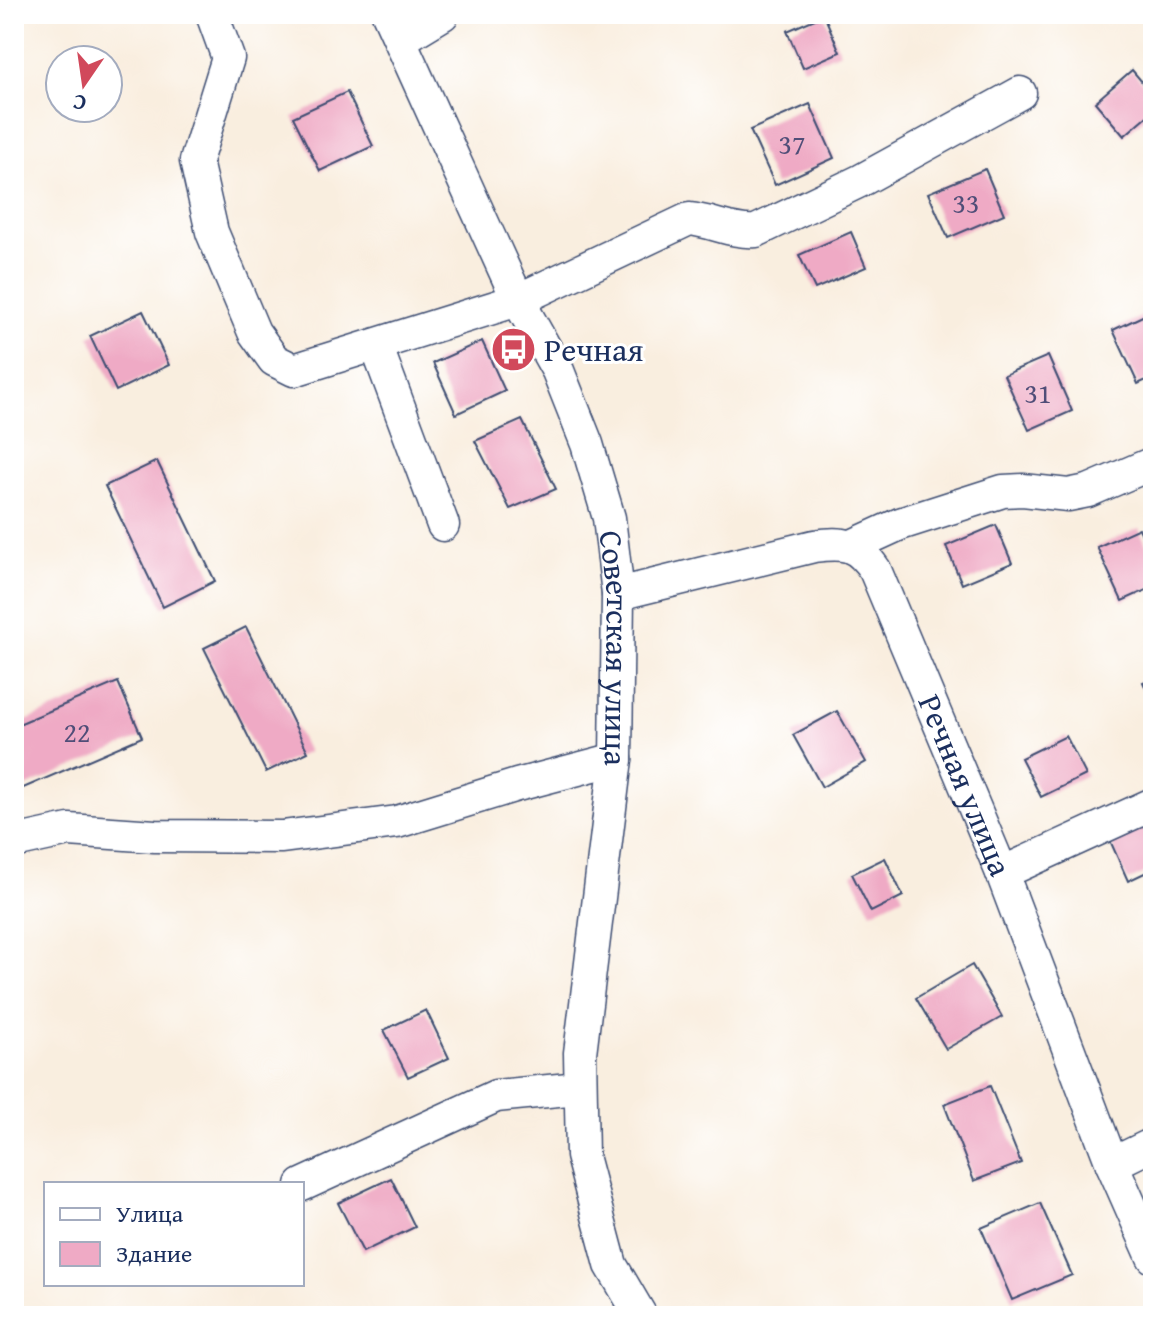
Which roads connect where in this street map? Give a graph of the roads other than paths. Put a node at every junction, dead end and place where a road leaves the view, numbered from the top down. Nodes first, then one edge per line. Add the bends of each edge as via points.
1 (212, 14) edge
2 (443, 14) edge
3 (394, 27) edge
4 (1020, 93) dead end
5 (518, 300) junction
6 (376, 345) junction
7 (1153, 463) edge
8 (443, 525) dead end
9 (852, 546) junction
10 (618, 594) junction
11 (616, 759) junction
12 (1153, 804) edge
13 (14, 842) edge
14 (1002, 873) junction
15 (579, 1088) junction
16 (1153, 1144) edge
17 (1112, 1164) junction
18 (304, 1184) edge
19 (1153, 1257) edge
20 (641, 1316) edge

1 - 6 street via 228,58 196,161 212,232 254,332 274,360 294,370
2 - 3 street
3 - 5 street, Советская улица
4 - 5 street via 756,231 689,219
5 - 6 street
5 - 10 street, Советская улица via 558,371 587,444 609,518
6 - 8 street
7 - 9 street via 1068,495 1003,491 900,524
9 - 10 street via 814,546
9 - 14 street, Речная улица via 875,570
10 - 11 street, Советская улица
11 - 13 street via 397,822 282,837 69,830
11 - 15 street, Советская улица
12 - 14 street
14 - 17 street, Речная улица
15 - 18 street via 496,1096
15 - 20 street, Советская улица via 582,1156 611,1265
16 - 17 street
17 - 19 street, Речная улица

